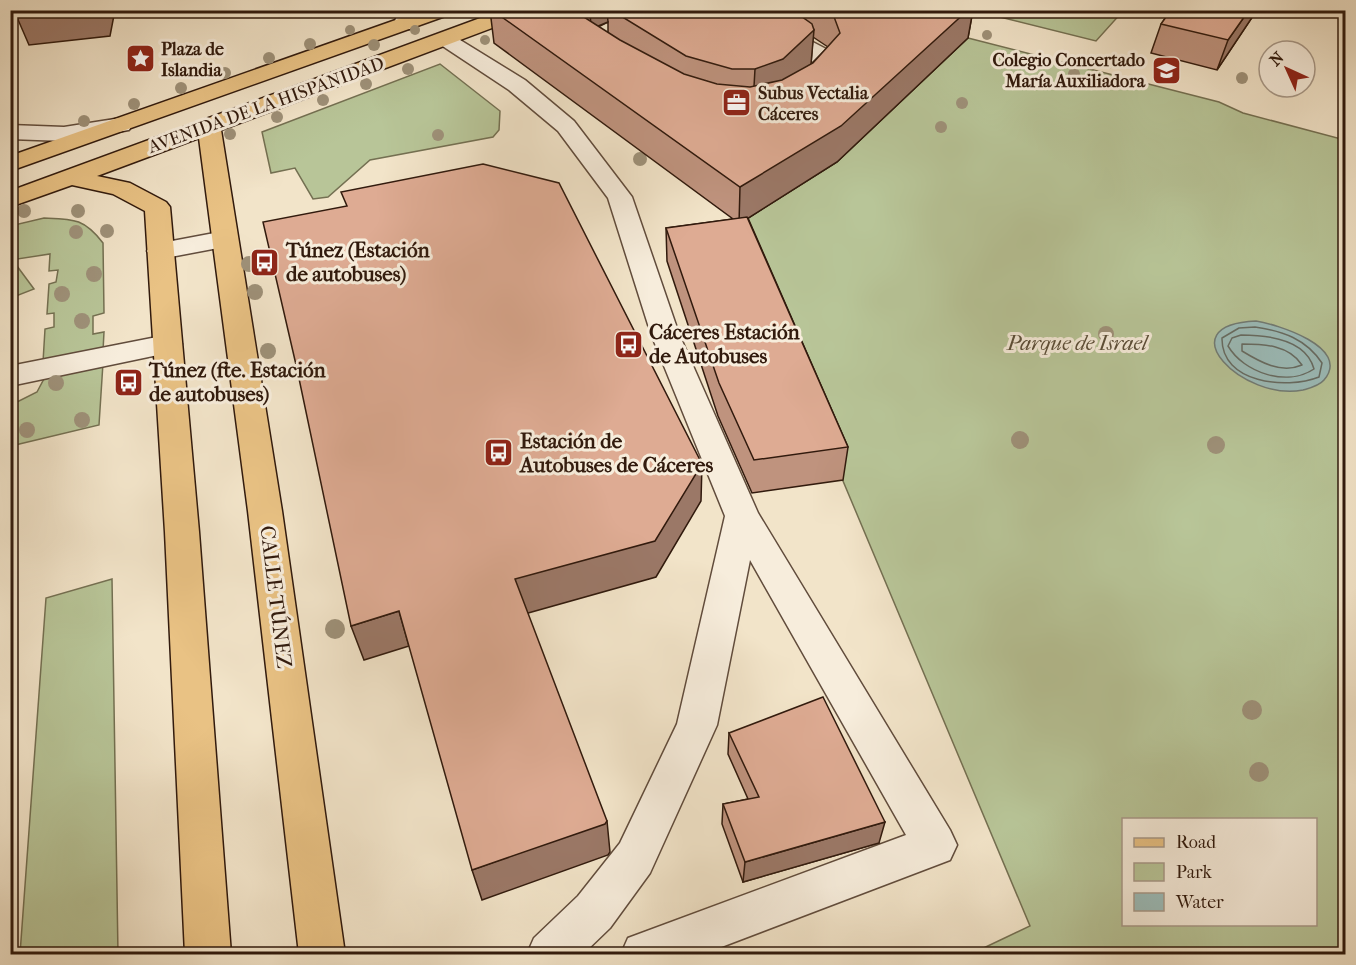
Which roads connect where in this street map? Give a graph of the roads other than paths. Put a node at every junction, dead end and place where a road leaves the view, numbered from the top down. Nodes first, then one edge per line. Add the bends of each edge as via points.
1 (444, 10) edge
2 (522, 10) edge
3 (709, 10) edge
4 (406, 18) edge
5 (445, 39) junction
6 (784, 104) edge
7 (121, 125) junction
8 (209, 126) junction
9 (10, 132) edge
10 (10, 164) edge
11 (71, 178) junction
12 (10, 200) edge
13 (225, 239) junction
14 (160, 251) junction
15 (167, 344) junction
16 (10, 376) edge
17 (742, 516) junction
18 (208, 954) edge
19 (322, 954) edge
20 (550, 954) edge
21 (644, 954) edge

1 - 4 main road, AVENIDA DE LA HISPANIDAD
2 - 5 main road, AVENIDA DE LA HISPANIDAD
3 - 6 street via 775,30 821,54 824,66
4 - 7 main road, AVENIDA DE LA HISPANIDAD
5 - 8 main road, AVENIDA DE LA HISPANIDAD
5 - 17 street via 517,85 566,126 620,197 665,334
7 - 9 street via 64,134
7 - 10 main road, AVENIDA DE LA HISPANIDAD
8 - 11 main road, AVENIDA DE LA HISPANIDAD
8 - 13 main road, CALLE TÚNEZ
11 - 12 main road, AVENIDA DE LA HISPANIDAD
11 - 14 main road via 121,188 157,207
13 - 14 street
13 - 19 main road, CALLE TÚNEZ via 265,511
14 - 15 main road
15 - 16 street
15 - 18 main road
17 - 20 street via 697,725 634,858 594,912
17 - 21 street via 935,845

